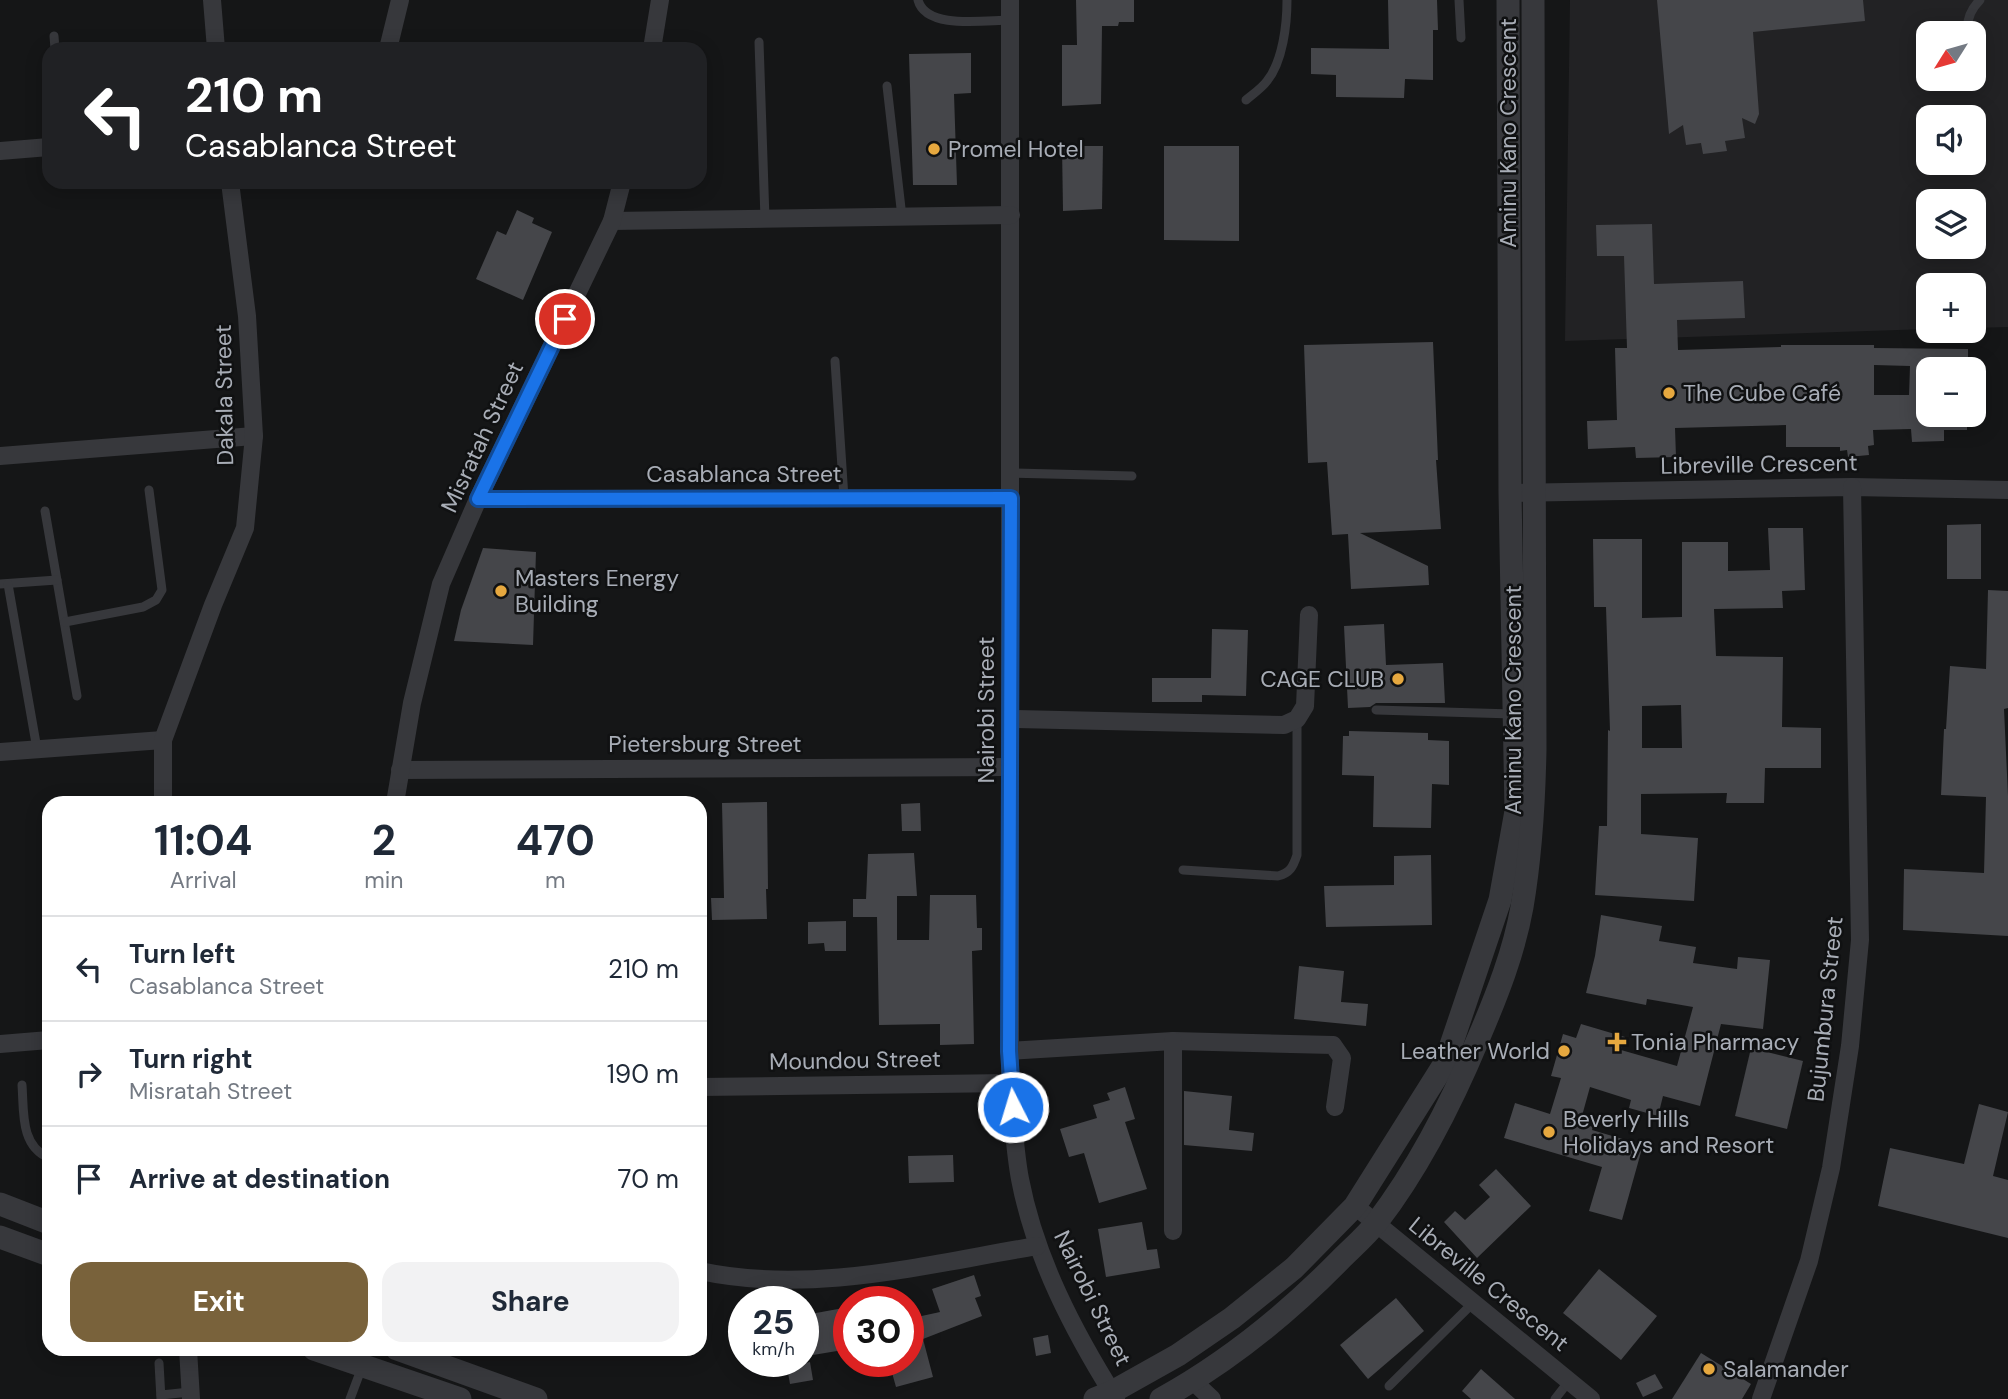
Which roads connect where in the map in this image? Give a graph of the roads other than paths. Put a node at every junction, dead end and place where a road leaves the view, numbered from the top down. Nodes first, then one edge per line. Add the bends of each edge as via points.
1 (212, 0) edge
2 (400, 0) edge
3 (660, 0) edge
4 (918, 0) edge
5 (1010, 0) edge
6 (1287, 0) edge
7 (1459, 0) edge
8 (1508, 0) edge
9 (1533, 0) edge
10 (1980, 0) edge
11 (1010, 20) junction
12 (1968, 21) edge
13 (54, 36) dead end
14 (1461, 38) dead end
15 (54, 42) edge
16 (215, 42) edge
17 (390, 42) edge
18 (653, 42) edge
19 (760, 42) dead end
20 (887, 86) dead end
21 (1246, 100) dead end
22 (42, 148) edge
23 (0, 151) edge
24 (231, 189) edge
25 (620, 189) edge
26 (1011, 215) junction
27 (902, 217) junction
28 (765, 219) junction
29 (612, 221) junction
30 (835, 361) dead end
31 (254, 436) junction
32 (0, 456) edge
33 (1011, 473) junction
34 (1132, 476) dead end
35 (1852, 487) junction
36 (149, 490) dead end
37 (2008, 490) edge
38 (1534, 492) junction
39 (1510, 494) junction
40 (844, 498) junction
41 (1011, 498) junction
42 (478, 499) junction
43 (46, 512) dead end
44 (57, 580) junction
45 (4, 584) edge
46 (1309, 615) dead end
47 (65, 622) junction
48 (78, 696) dead end
49 (1376, 710) dead end
50 (1515, 714) junction
51 (1012, 719) junction
52 (1297, 719) junction
53 (163, 740) junction
54 (37, 749) junction
55 (0, 752) edge
56 (1010, 768) junction
57 (400, 771) junction
58 (163, 796) edge
59 (396, 796) edge
60 (1183, 870) dead end
61 (42, 1041) edge
62 (1173, 1041) junction
63 (0, 1044) edge
64 (1009, 1051) junction
65 (1010, 1083) junction
66 (22, 1085) dead end
67 (707, 1087) edge
68 (1335, 1107) dead end
69 (42, 1154) edge
70 (0, 1204) edge
71 (1355, 1206) junction
72 (42, 1220) edge
73 (1376, 1223) junction
74 (1172, 1231) dead end
75 (7, 1242) edge
76 (1037, 1246) junction
77 (42, 1253) edge
78 (707, 1273) edge
79 (1473, 1303) junction
80 (188, 1356) edge
81 (335, 1356) edge
82 (416, 1356) edge
83 (159, 1363) dead end
84 (362, 1365) junction
85 (1193, 1381) junction
86 (1569, 1381) junction
87 (1389, 1386) dead end
88 (191, 1395) edge
89 (161, 1397) edge
90 (1108, 1397) edge
91 (350, 1399) edge
92 (460, 1399) edge
93 (536, 1399) edge
94 (1161, 1399) edge
95 (1212, 1399) edge
96 (1555, 1399) edge
97 (1591, 1399) edge
98 (1761, 1399) edge

1 - 16 street
2 - 17 street
3 - 18 street
4 - 11 lane via 929,16 950,21
5 - 11 street, Nairobi Street
6 - 21 lane via 1287,26 1275,65 1268,81
7 - 14 lane
8 - 39 street, Aminu Kano Crescent
9 - 38 street
10 - 12 lane
11 - 26 street, Nairobi Street
13 - 15 lane
19 - 28 lane
20 - 27 lane
22 - 23 street
24 - 31 street, Dakala Street via 247,316
25 - 29 street, Misratah Street
26 - 27 street
26 - 33 street, Nairobi Street
27 - 28 street
28 - 29 street
29 - 42 street, Misratah Street
30 - 40 lane
31 - 32 street
31 - 53 street, Dakala Street via 245,528
33 - 34 lane
33 - 41 street, Nairobi Street
35 - 37 street, Libreville Crescent
35 - 38 street, Libreville Crescent
35 - 98 street, Bujumbura Street via 1860,940 1850,1046 1831,1168 1809,1261
36 - 47 lane via 162,590 156,600 143,607
38 - 39 street, Libreville Crescent
38 - 73 street via 1533,830 1522,909 1501,985 1458,1089
39 - 50 street, Aminu Kano Crescent
40 - 41 street, Casablanca Street
40 - 42 street, Casablanca Street
41 - 51 street, Nairobi Street
42 - 57 street, Misratah Street via 441,584
43 - 44 lane
44 - 45 lane
44 - 47 lane
45 - 54 lane
46 - 52 street via 1305,706
47 - 48 lane
49 - 50 lane
50 - 71 street, Aminu Kano Crescent via 1516,811 1500,900 1446,1063
51 - 52 street via 1262,726
51 - 56 street, Nairobi Street
52 - 60 lane via 1294,865 1278,876
53 - 54 street
53 - 58 street, Dakala Street
54 - 55 street
56 - 57 street, Pietersburg Street
56 - 64 street, Nairobi Street
57 - 59 street, Misratah Street
61 - 63 street
62 - 64 street
62 - 68 street via 1333,1045 1342,1058
62 - 74 street
64 - 65 street, Nairobi Street
65 - 67 street, Moundou Street
65 - 76 street, Nairobi Street via 1020,1178
66 - 69 lane via 26,1133
70 - 72 street
71 - 73 street, Libreville Crescent
71 - 90 street, Aminu Kano Crescent via 1294,1268 1232,1318
73 - 79 street, Libreville Crescent
73 - 85 street via 1314,1287 1248,1343
75 - 77 street
76 - 78 street via 834,1278
76 - 90 street, Nairobi Street
79 - 86 street, Libreville Crescent
79 - 87 lane
80 - 88 street
81 - 84 street
82 - 93 street
83 - 89 lane
84 - 91 lane
84 - 92 street
85 - 94 street
85 - 95 street
86 - 96 lane
86 - 97 street, Libreville Crescent
88 - 89 lane

